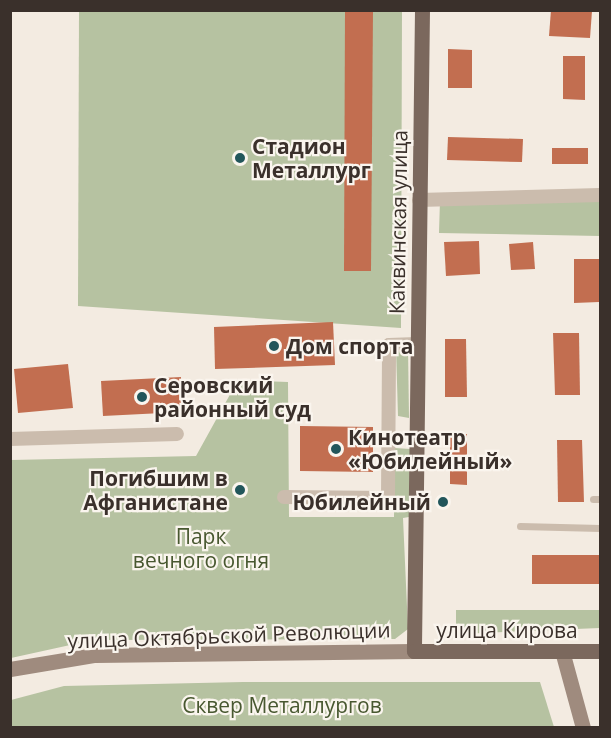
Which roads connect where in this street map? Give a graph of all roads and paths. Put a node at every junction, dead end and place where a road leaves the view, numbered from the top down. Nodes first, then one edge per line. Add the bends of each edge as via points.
1 (422, 10) edge
2 (600, 195) edge
3 (419, 200) junction
4 (417, 344) junction
5 (353, 345) dead end
6 (389, 345) junction
7 (177, 434) dead end
8 (10, 439) edge
9 (284, 498) dead end
10 (520, 526) dead end
11 (600, 528) edge
12 (414, 651) junction
13 (562, 651) junction
14 (600, 651) edge
15 (10, 669) edge
16 (583, 728) edge

1 - 3 main road, Каквинская улица
2 - 3 street
3 - 4 main road, Каквинская улица
4 - 6 street
4 - 12 main road, Каквинская улица
5 - 6 lane
6 - 9 street via 388,498
7 - 8 street
10 - 11 lane
12 - 13 main road, улица Кирова
12 - 15 main road, улица Октябрьской Революции via 95,655
13 - 14 main road, улица Кирова
13 - 16 main road

